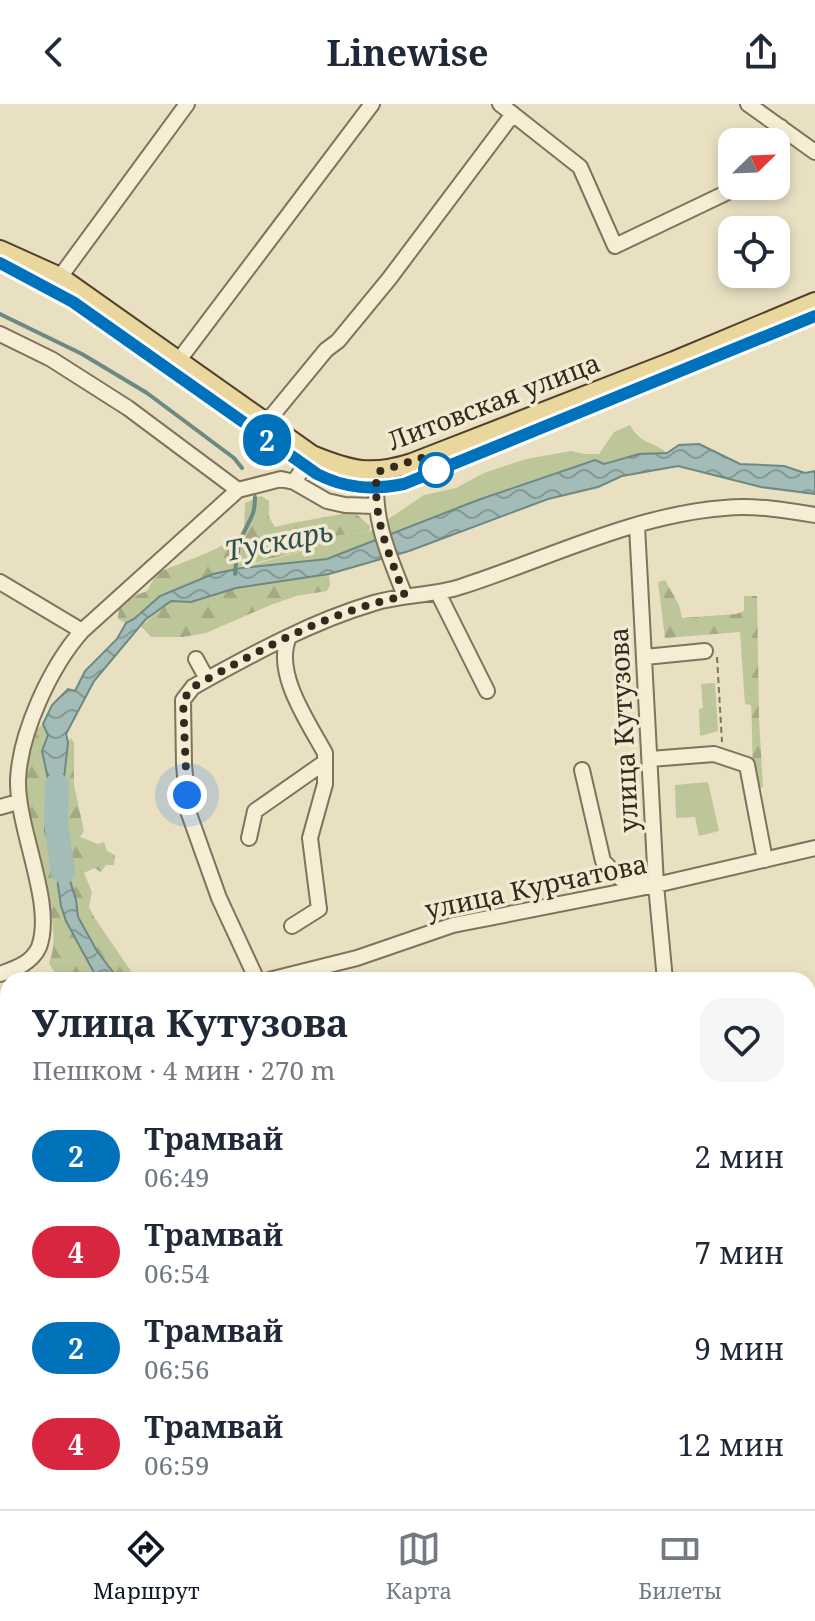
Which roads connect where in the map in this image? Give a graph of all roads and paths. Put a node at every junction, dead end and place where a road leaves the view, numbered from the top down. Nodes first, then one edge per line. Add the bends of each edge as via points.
1 (187, 104) edge
2 (372, 104) edge
3 (500, 104) edge
4 (748, 104) edge
5 (513, 114) junction
6 (781, 127) joint
7 (815, 152) edge
8 (718, 197) edge
9 (0, 250) edge
10 (60, 277) junction
11 (815, 302) edge
12 (0, 334) edge
13 (179, 360) junction
14 (266, 423) junction
15 (312, 455) junction
16 (377, 472) junction
17 (294, 482) junction
18 (238, 490) junction
19 (376, 513) junction
20 (815, 515) edge
21 (637, 526) junction
22 (0, 582) edge
23 (438, 593) junction
24 (405, 596) junction
25 (82, 631) junction
26 (286, 638) junction
27 (711, 651) joint
28 (645, 657) junction
29 (196, 659) dead end
30 (207, 679) junction
31 (487, 691) dead end
32 (723, 758) junction
33 (650, 759) junction
34 (325, 762) junction
35 (582, 770) dead end
36 (18, 802) junction
37 (0, 807) edge
38 (249, 838) dead end
39 (815, 848) edge
40 (765, 860) junction
41 (656, 885) junction
42 (292, 926) dead end
43 (5, 972) edge
44 (254, 972) edge
45 (290, 972) edge
46 (664, 972) edge

1 - 10 street
2 - 13 street
3 - 5 street
4 - 6 street
5 - 8 street via 580,167 615,246
5 - 14 street via 389,279
6 - 7 street
9 - 10 main road, Литовская улица
10 - 13 main road, Литовская улица
11 - 16 main road, Литовская улица via 412,463
12 - 18 street via 128,408
13 - 14 main road, Литовская улица
14 - 15 main road, Литовская улица
15 - 16 main road, Литовская улица
15 - 17 street
16 - 19 street
17 - 18 street via 281,479
17 - 19 street via 327,501
18 - 25 street
19 - 24 street
20 - 21 street via 727,507
21 - 23 street
21 - 28 street, улица Кутузова
22 - 25 street
23 - 24 street
23 - 31 street
24 - 26 street
25 - 36 street via 51,678 23,745
26 - 30 street
26 - 34 street via 284,656 292,691
27 - 28 street
27 - 32 path
28 - 33 street, улица Кутузова
29 - 30 street
30 - 44 street via 183,700 188,811 219,898
32 - 33 street via 714,754
32 - 40 street via 747,765
33 - 41 street, улица Кутузова
34 - 38 street via 255,811
34 - 42 street via 325,784 310,838 319,909
35 - 41 street via 603,861 621,879
36 - 37 street
36 - 43 street via 43,925 30,961
39 - 40 street, улица Курчатова
40 - 41 street, улица Курчатова
41 - 45 street, улица Курчатова via 453,925 357,958
41 - 46 street, улица Кутузова

